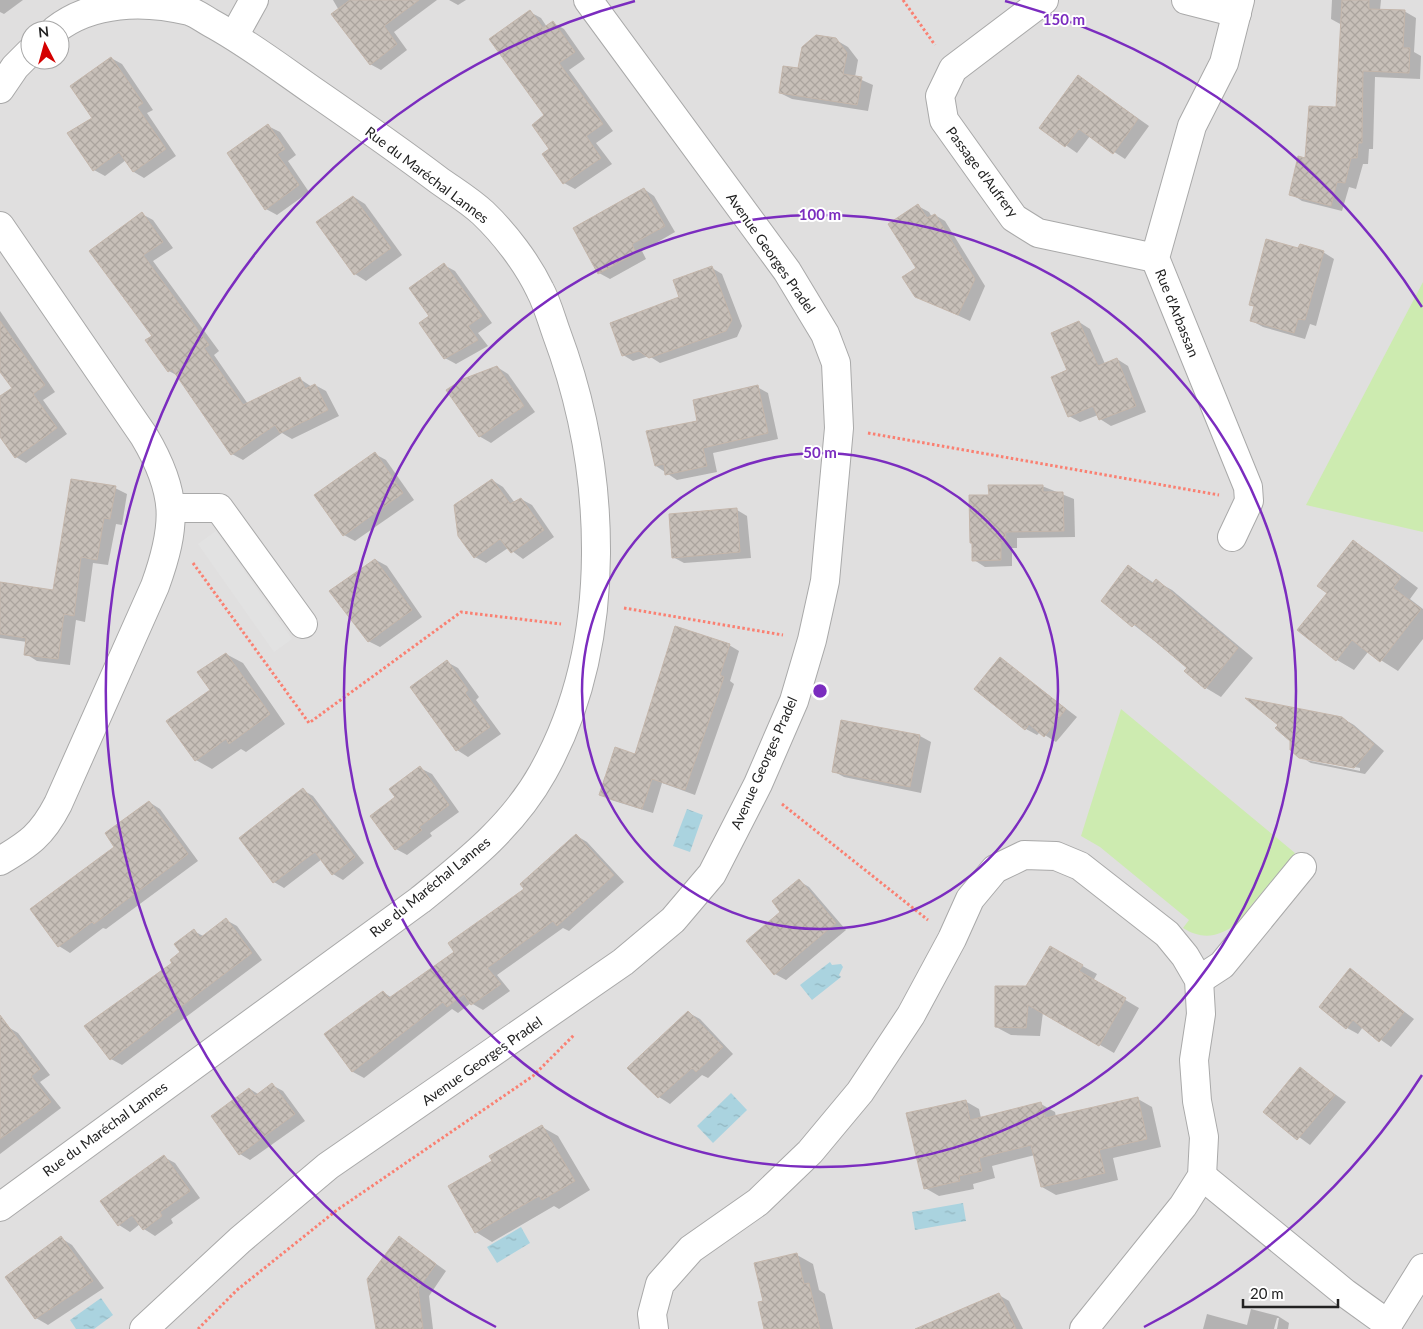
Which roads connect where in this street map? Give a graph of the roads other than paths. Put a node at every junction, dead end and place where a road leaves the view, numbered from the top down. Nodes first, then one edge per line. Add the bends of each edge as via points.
1 (254, 0) edge
2 (588, 0) edge
3 (1044, 0) edge
4 (1186, 0) edge
5 (1238, 6) edge
6 (70, 20) edge
7 (234, 36) junction
8 (20, 62) edge
9 (0, 89) edge
10 (0, 226) edge
11 (1154, 258) junction
12 (171, 508) junction
13 (1232, 537) dead end
14 (304, 624) dead end
15 (0, 861) edge
16 (1302, 868) dead end
17 (1199, 980) junction
18 (1202, 1176) junction
19 (0, 1207) edge
20 (1423, 1268) edge
21 (1386, 1326) edge
22 (144, 1329) edge
23 (654, 1329) edge
24 (1084, 1329) edge

1 - 7 street
2 - 22 street, Avenue Georges Pradel via 807,300 836,363 839,428 825,581 794,701 758,784 712,874 673,920 615,968 328,1166 240,1240
3 - 11 street, Passage d'Aufrery via 953,69 940,96 944,120 1014,218 1038,233
4 - 5 street
5 - 11 street, Rue d'Arbassan via 1224,62 1192,126
6 - 7 street, Rue du Maréchal Lannes via 99,6 142,1 189,11
7 - 19 street, Rue du Maréchal Lannes via 483,213 515,250 540,290 576,389 589,456 595,519 592,615 573,703 543,772 516,812 484,848 420,900
8 - 9 street
10 - 12 street via 148,443 167,483
11 - 13 street, Rue d'Arbassan via 1248,486 1249,501
12 - 14 street via 219,508
12 - 15 street via 166,555 155,586 46,827 26,846
16 - 17 street via 1222,965
17 - 18 street via 1201,1014 1194,1060 1204,1137
17 - 23 street via 1185,956 1166,934 1080,866 1056,856 1024,855 996,869 970,899 911,1016 860,1092 810,1152 758,1202 691,1249 660,1284 652,1314
18 - 21 street
18 - 24 street via 1183,1206
20 - 21 street

